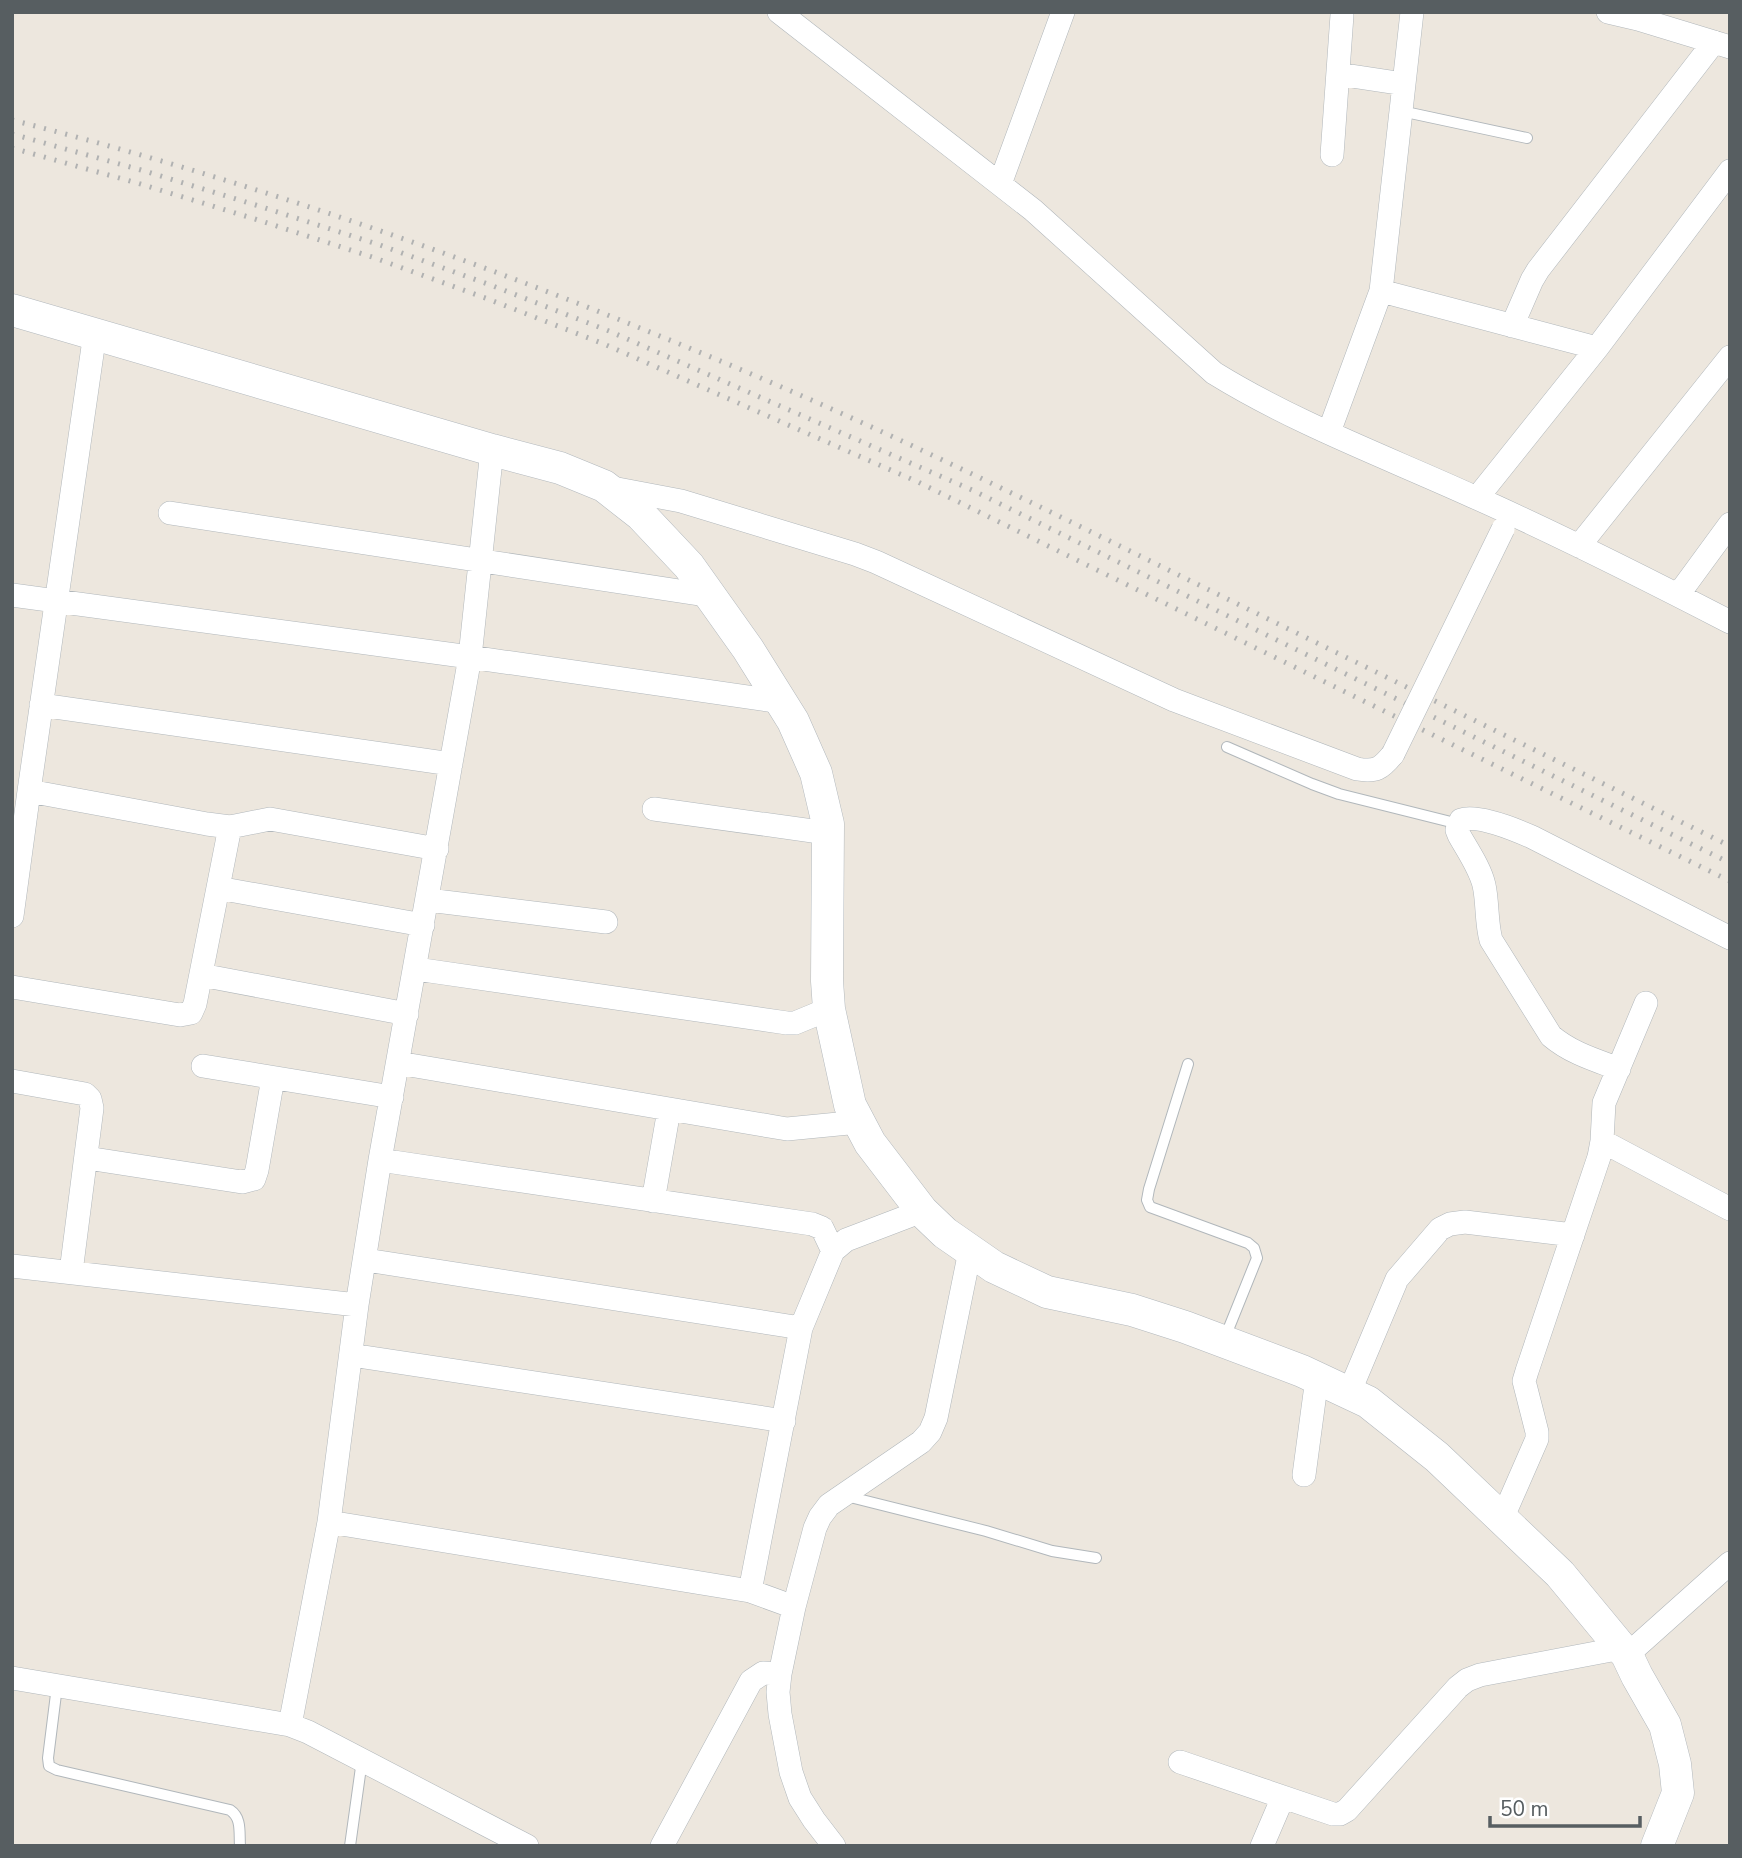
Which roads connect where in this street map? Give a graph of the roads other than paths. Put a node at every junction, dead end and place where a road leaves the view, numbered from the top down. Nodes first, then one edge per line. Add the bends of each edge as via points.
1 (1063, 12) edge
2 (1412, 12) edge
3 (1608, 12) edge
4 (1342, 15) dead end
5 (795, 17) edge
6 (1722, 44) edge
7 (1338, 74) junction
8 (1404, 84) junction
9 (1401, 110) junction
10 (1527, 138) dead end
11 (1332, 155) dead end
12 (1730, 171) edge
13 (1000, 184) junction
14 (1381, 291) junction
15 (12, 310) edge
16 (1512, 326) junction
17 (95, 333) junction
18 (1597, 348) junction
19 (1730, 357) edge
20 (1329, 432) junction
21 (492, 450) junction
22 (604, 486) junction
23 (1477, 498) junction
24 (170, 513) dead end
25 (1506, 521) junction
26 (1730, 524) edge
27 (1579, 546) junction
28 (480, 560) junction
29 (12, 595) edge
30 (1678, 595) junction
31 (712, 596) junction
32 (57, 602) junction
33 (1730, 622) edge
34 (470, 657) junction
35 (782, 702) junction
36 (41, 705) junction
37 (1227, 747) dead end
38 (451, 764) junction
39 (29, 791) junction
40 (654, 809) dead end
41 (1459, 824) junction
42 (230, 827) junction
43 (827, 833) junction
44 (437, 849) junction
45 (218, 888) junction
46 (428, 900) junction
47 (12, 916) edge
48 (606, 922) dead end
49 (423, 925) junction
50 (1730, 938) edge
51 (416, 969) junction
52 (201, 975) junction
53 (12, 987) edge
54 (1646, 1003) dead end
55 (829, 1009) junction
56 (407, 1014) junction
57 (398, 1063) junction
58 (1188, 1064) dead end
59 (203, 1066) dead end
60 (1619, 1069) junction
61 (272, 1078) junction
62 (12, 1081) edge
63 (392, 1097) junction
64 (669, 1110) junction
65 (859, 1122) junction
66 (1602, 1142) junction
67 (87, 1158) junction
68 (380, 1160) junction
69 (653, 1200) junction
70 (1730, 1209) edge
71 (922, 1211) junction
72 (1573, 1235) junction
73 (833, 1251) junction
74 (970, 1251) junction
75 (366, 1260) junction
76 (12, 1266) edge
77 (71, 1272) junction
78 (357, 1305) junction
79 (801, 1328) junction
80 (1223, 1341) junction
81 (351, 1355) junction
82 (1317, 1378) junction
83 (1349, 1393) junction
84 (784, 1421) junction
85 (1304, 1475) dead end
86 (843, 1496) junction
87 (1502, 1519) junction
88 (329, 1522) junction
89 (1097, 1558) dead end
90 (1730, 1563) edge
91 (750, 1591) junction
92 (794, 1607) junction
93 (1624, 1651) junction
94 (780, 1674) junction
95 (12, 1678) edge
96 (57, 1686) junction
97 (290, 1725) junction
98 (362, 1760) junction
99 (1180, 1762) dead end
100 (1283, 1797) junction
101 (240, 1846) edge
102 (350, 1846) edge
103 (527, 1846) edge
104 (662, 1846) edge
105 (834, 1846) edge
106 (1262, 1846) edge
107 (1657, 1846) edge

1 - 13 street
2 - 8 street
3 - 6 street
4 - 7 street
5 - 13 street
6 - 16 street via 1538,270
7 - 8 street
7 - 11 street
8 - 9 street
9 - 10 lane
9 - 14 street
12 - 18 street
13 - 20 street via 1214,373
14 - 16 street
14 - 20 street
15 - 17 main road
16 - 18 street
17 - 21 main road
17 - 32 street
18 - 23 street
19 - 27 street
20 - 23 street
21 - 22 main road via 560,468
21 - 28 street
22 - 25 street, bridge via 688,503 876,562 1174,700 1372,771 1393,754
22 - 31 main road via 641,515
23 - 25 street
24 - 28 street
25 - 27 street
26 - 30 street
27 - 30 street
28 - 31 street
28 - 34 street
29 - 32 street
30 - 33 street
31 - 35 main road
32 - 34 street
32 - 36 street
34 - 35 street
34 - 38 street
35 - 43 main road via 816,773
36 - 38 street
36 - 39 street
37 - 41 lane via 1339,794
38 - 44 street
39 - 42 street
39 - 47 street
40 - 43 street
41 - 50 street via 1474,819 1532,837
41 - 60 street via 1459,835 1483,881 1491,940 1552,1036 1576,1053
42 - 44 street via 270,819
42 - 45 street
43 - 55 main road
44 - 46 street
45 - 49 street
45 - 52 street
46 - 48 street
46 - 49 street
49 - 51 street
51 - 55 street via 787,1023
51 - 56 street
52 - 53 street via 191,1013 180,1015
52 - 56 street
54 - 60 street
55 - 65 main road via 850,1105
56 - 57 street
57 - 63 street
57 - 64 street
58 - 80 lane via 1147,1200 1150,1207 1254,1248 1257,1258
59 - 61 street
60 - 66 street via 1604,1103
61 - 63 street
61 - 67 street via 254,1178 242,1182
62 - 67 street via 85,1094 90,1099
63 - 68 street
64 - 65 street via 787,1129
64 - 69 street
65 - 71 main road
66 - 70 street
66 - 72 street
67 - 77 street
68 - 69 street
68 - 75 street
69 - 73 street via 812,1224 822,1228
71 - 73 street via 846,1240
71 - 74 main road
72 - 83 street via 1465,1222 1440,1229 1397,1279
72 - 87 street via 1524,1381 1537,1439
73 - 79 street
74 - 80 main road via 1047,1292 1132,1310
74 - 86 street via 930,1432
75 - 78 street
75 - 79 street
76 - 77 street
77 - 78 street
78 - 81 street
79 - 84 street
80 - 82 main road
81 - 84 street
81 - 88 street
82 - 83 main road
82 - 85 street
83 - 87 main road via 1368,1402 1437,1457
84 - 91 street
86 - 89 lane via 1052,1551
86 - 92 street via 829,1505 815,1528
87 - 93 main road via 1560,1574
88 - 91 street
88 - 97 street
90 - 93 street
91 - 92 street
92 - 94 street
93 - 100 street via 1467,1680 1340,1814
93 - 107 main road via 1665,1725 1675,1764 1678,1793
94 - 104 street via 763,1673 751,1681
94 - 105 street via 780,1714 791,1773 800,1798
95 - 96 street
96 - 97 street
96 - 101 lane via 50,1766 230,1810 239,1821
97 - 98 street
98 - 102 lane
98 - 103 street
99 - 100 street
100 - 106 street

